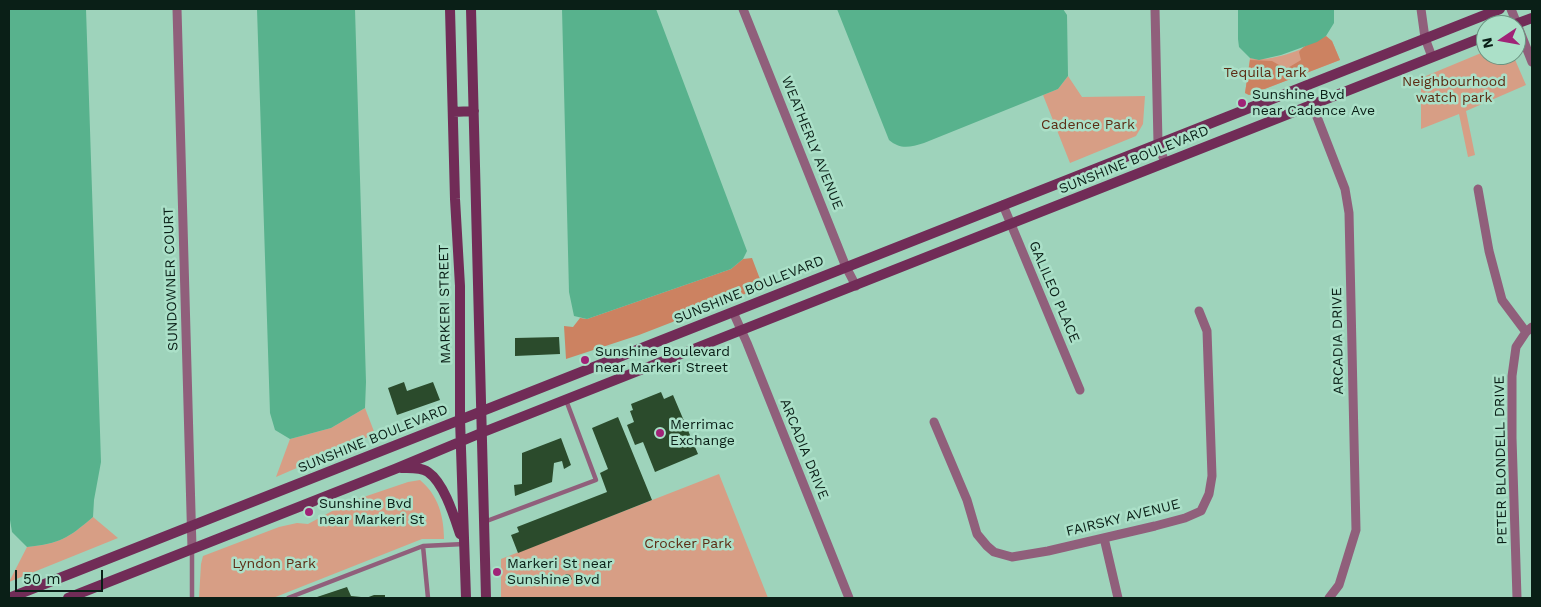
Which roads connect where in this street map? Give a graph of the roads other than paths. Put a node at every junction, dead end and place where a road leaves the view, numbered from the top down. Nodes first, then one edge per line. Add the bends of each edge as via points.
1 (177, 9) edge
2 (450, 9) edge
3 (471, 9) edge
4 (743, 9) edge
5 (1155, 9) edge
6 (1421, 9) edge
7 (1500, 9) edge
8 (1425, 38) junction
9 (1476, 40) edge
10 (1526, 49) edge
11 (1432, 57) junction
12 (1532, 62) edge
13 (1305, 86) junction
14 (1312, 104) junction
15 (474, 111) junction
16 (453, 112) junction
17 (1158, 144) junction
18 (1166, 163) junction
19 (1478, 189) dead end
20 (1003, 205) junction
21 (1011, 225) junction
22 (846, 266) junction
23 (856, 286) junction
24 (1199, 311) dead end
25 (732, 312) junction
26 (1529, 330) edge
27 (742, 331) junction
28 (1080, 390) dead end
29 (566, 400) junction
30 (481, 411) junction
31 (460, 419) junction
32 (934, 422) dead end
33 (482, 433) junction
34 (461, 441) junction
35 (395, 469) junction
36 (484, 522) junction
37 (192, 526) junction
38 (1104, 538) junction
39 (464, 544) junction
40 (423, 546) junction
41 (192, 548) junction
42 (9, 598) edge
43 (68, 598) edge
44 (192, 598) edge
45 (288, 598) edge
46 (428, 598) edge
47 (466, 598) edge
48 (486, 598) edge
49 (849, 598) edge
50 (1118, 598) edge
51 (1329, 598) edge
52 (1517, 598) edge

1 - 37 street, SUNDOWNER COURT
2 - 16 main road, MARKERI STREET
3 - 15 main road
4 - 22 street, WEATHERLY AVENUE
5 - 17 street
6 - 8 street
7 - 8 main road, SUNSHINE BOULEVARD
8 - 11 street
8 - 13 main road, SUNSHINE BOULEVARD
9 - 11 main road, SUNSHINE BOULEVARD
10 - 12 street
11 - 14 main road, SUNSHINE BOULEVARD
13 - 14 street, ARCADIA DRIVE
13 - 17 main road, SUNSHINE BOULEVARD
14 - 18 main road, SUNSHINE BOULEVARD
14 - 51 street, ARCADIA DRIVE via 1345,189 1349,213 1356,530 1339,585
15 - 16 main road
15 - 30 main road
16 - 31 main road, MARKERI STREET via 460,286
17 - 18 street
17 - 20 main road, SUNSHINE BOULEVARD
18 - 21 main road, SUNSHINE BOULEVARD
19 - 26 street via 1502,300
20 - 21 street, GALILEO PLACE
20 - 22 main road, SUNSHINE BOULEVARD
21 - 23 main road, SUNSHINE BOULEVARD
21 - 28 street, GALILEO PLACE
22 - 23 street, WEATHERLY AVENUE
22 - 25 main road, SUNSHINE BOULEVARD
23 - 27 main road, SUNSHINE BOULEVARD
24 - 38 street, FAIRSKY AVENUE via 1207,331 1212,476 1209,494 1201,511 1185,518
25 - 27 street, ARCADIA DRIVE
25 - 30 main road, SUNSHINE BOULEVARD
26 - 52 street, PETER BLONDELL DRIVE via 1516,347 1512,376
27 - 29 main road, SUNSHINE BOULEVARD
27 - 49 street, ARCADIA DRIVE
29 - 33 main road, SUNSHINE BOULEVARD
29 - 36 lane via 596,480
30 - 31 main road, SUNSHINE BOULEVARD
30 - 33 main road
31 - 34 main road, MARKERI STREET
31 - 37 main road, SUNSHINE BOULEVARD
32 - 38 street, FAIRSKY AVENUE via 967,500 977,534 994,552 1012,557
33 - 34 main road, SUNSHINE BOULEVARD
33 - 36 main road
34 - 35 main road, SUNSHINE BOULEVARD
34 - 39 main road, MARKERI STREET
35 - 39 main road via 428,471 446,498
35 - 41 main road, SUNSHINE BOULEVARD
36 - 48 main road
37 - 41 street, SUNDOWNER COURT
37 - 42 main road, SUNSHINE BOULEVARD
38 - 50 street
39 - 40 lane
39 - 47 main road, MARKERI STREET
40 - 45 lane
40 - 46 lane
41 - 43 main road, SUNSHINE BOULEVARD
41 - 44 lane

